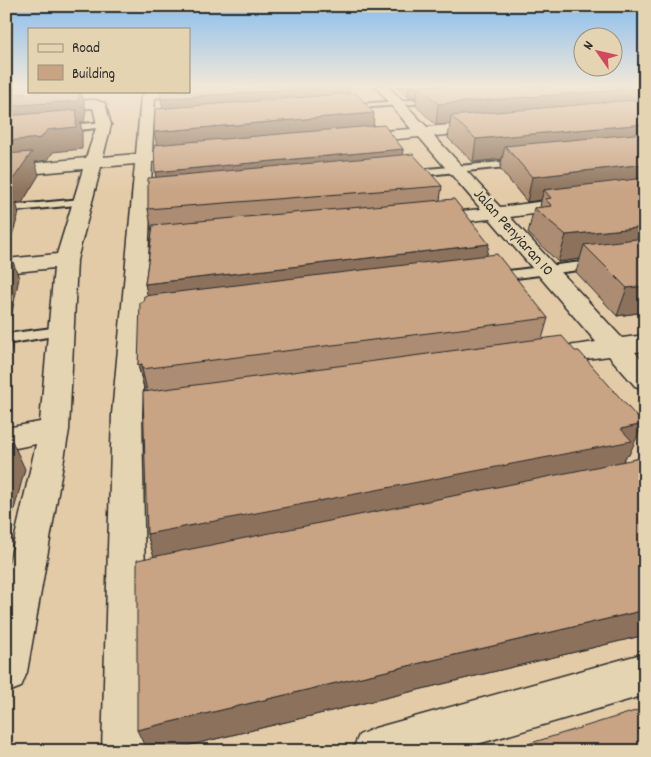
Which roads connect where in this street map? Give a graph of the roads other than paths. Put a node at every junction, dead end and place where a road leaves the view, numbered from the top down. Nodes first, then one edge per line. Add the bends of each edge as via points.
1 (103, 121) edge
2 (149, 121) edge
3 (412, 121) edge
4 (104, 125) junction
5 (500, 126) edge
6 (45, 130) edge
7 (422, 132) junction
8 (343, 140) edge
9 (174, 155) edge
10 (144, 158) junction
11 (537, 161) edge
12 (93, 163) junction
13 (456, 169) junction
14 (6, 171) edge
15 (397, 175) edge
16 (645, 194) edge
17 (82, 202) junction
18 (6, 209) edge
19 (496, 212) junction
20 (409, 221) edge
21 (66, 260) junction
22 (609, 262) edge
23 (6, 266) edge
24 (547, 270) junction
25 (478, 279) edge
26 (60, 331) junction
27 (6, 339) edge
28 (645, 343) edge
29 (617, 347) junction
30 (519, 360) edge
31 (645, 380) edge
32 (156, 410) edge
33 (126, 414) junction
34 (54, 430) junction
35 (6, 439) edge
36 (6, 672) edge
37 (645, 674) edge
38 (125, 751) edge
39 (375, 751) edge

1 - 4 street
2 - 10 street
3 - 7 street, Jalan Penyiaran 10
4 - 6 lane
4 - 12 street
5 - 7 street
7 - 8 street
7 - 13 street, Jalan Penyiaran 10
9 - 10 street
10 - 12 street
10 - 33 street via 147,245 142,320
11 - 13 lane
12 - 14 street
12 - 17 street
13 - 15 lane
13 - 19 street, Jalan Penyiaran 10
16 - 19 street
17 - 18 lane
17 - 21 street
19 - 20 street
19 - 24 street, Jalan Penyiaran 10
21 - 23 street
21 - 26 street
22 - 24 lane
24 - 25 lane
24 - 29 street, Jalan Penyiaran 10
26 - 27 lane
26 - 34 street
28 - 29 street
29 - 30 street
29 - 31 street, Jalan Penyiaran 10
32 - 33 street
33 - 38 street via 135,580
34 - 35 street
34 - 36 street
37 - 39 street

